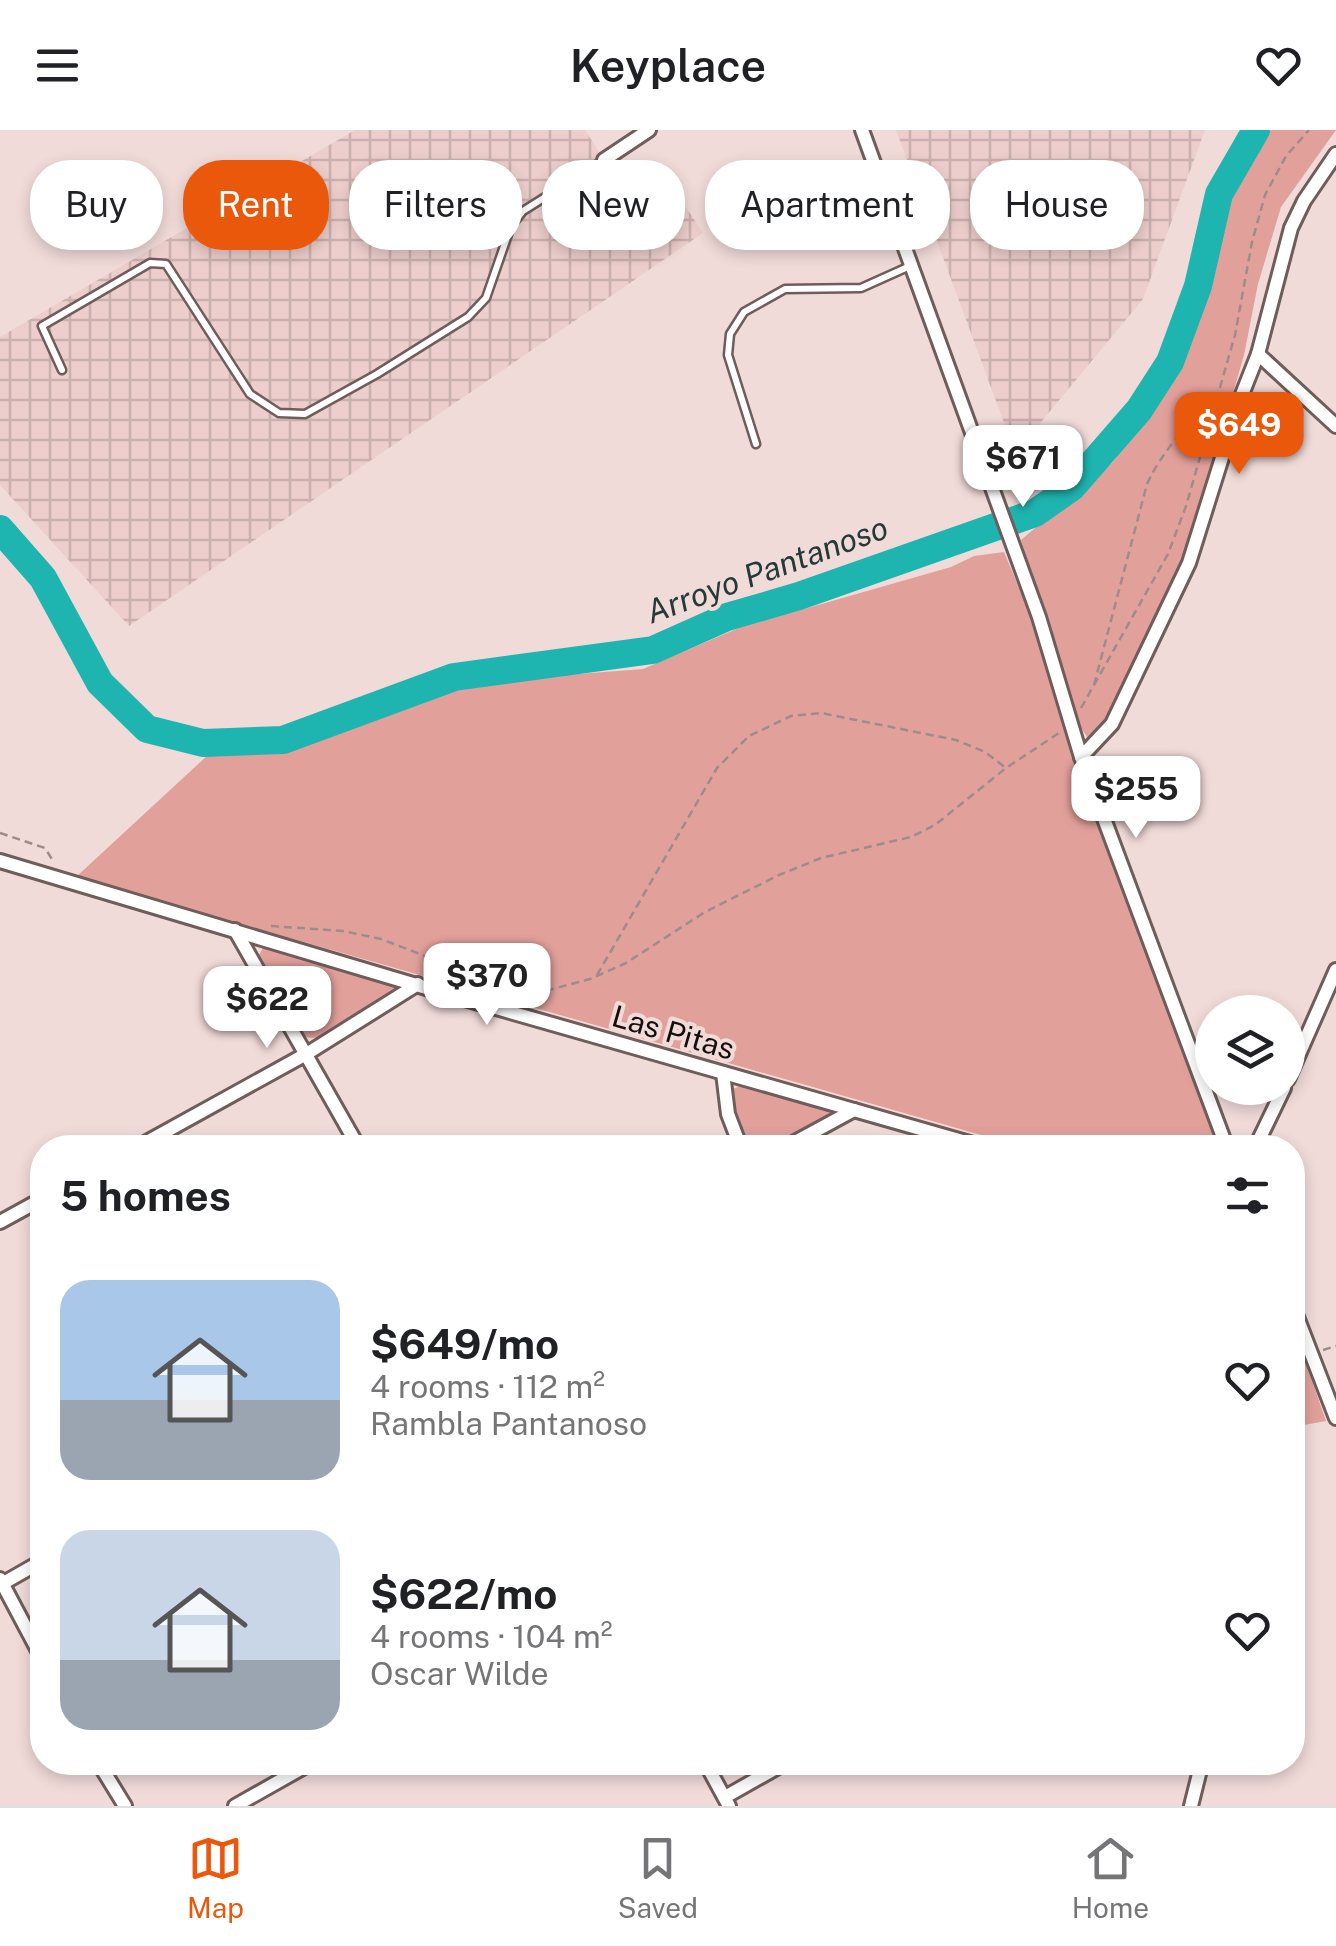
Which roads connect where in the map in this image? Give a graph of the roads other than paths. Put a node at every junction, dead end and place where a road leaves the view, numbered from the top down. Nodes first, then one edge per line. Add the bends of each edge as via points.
1 (649, 130) edge
2 (862, 130) edge
3 (1336, 154) edge
4 (604, 160) edge
5 (542, 199) edge
6 (912, 265) junction
7 (1258, 354) junction
8 (62, 370) dead end
9 (1336, 426) edge
10 (756, 444) dead end
11 (1081, 757) junction
12 (2, 863) edge
13 (235, 930) junction
14 (1336, 970) edge
15 (418, 984) junction
16 (1305, 1040) edge
17 (308, 1053) junction
18 (723, 1073) junction
19 (1276, 1105) edge
20 (854, 1110) junction
21 (160, 1135) edge
22 (352, 1135) edge
23 (736, 1135) edge
24 (808, 1135) edge
25 (942, 1135) edge
26 (1222, 1135) edge
27 (1261, 1135) edge
28 (30, 1206) edge
29 (0, 1222) edge
30 (1305, 1338) edge
31 (1336, 1418) edge
32 (30, 1567) edge
33 (1, 1582) edge
34 (30, 1636) edge
35 (106, 1775) edge
36 (290, 1775) edge
37 (713, 1775) edge
38 (768, 1775) edge
39 (1199, 1775) edge
40 (727, 1802) edge
41 (125, 1806) edge
42 (235, 1806) edge
43 (1191, 1806) edge

1 - 4 street
2 - 6 street
3 - 7 street via 1291,228
5 - 8 lane via 510,226 486,298 468,317 305,414 279,413 250,394 166,264 150,263 42,326
6 - 10 lane via 861,288 786,290 744,312 730,334 728,356
6 - 11 street via 1039,617
7 - 9 street
7 - 11 street via 1189,563 1112,724
11 - 26 street
12 - 13 street, Las Pitas
13 - 15 street, Las Pitas
13 - 17 street via 292,1036
14 - 16 street
15 - 17 street
15 - 18 street, Las Pitas
17 - 21 street
17 - 22 street
18 - 20 street, Las Pitas
18 - 23 street
19 - 27 street
20 - 24 street
20 - 25 street, Las Pitas
28 - 29 street
30 - 31 street
32 - 33 street
33 - 34 street
35 - 41 street
36 - 42 street
37 - 40 street
38 - 40 street
39 - 43 street

